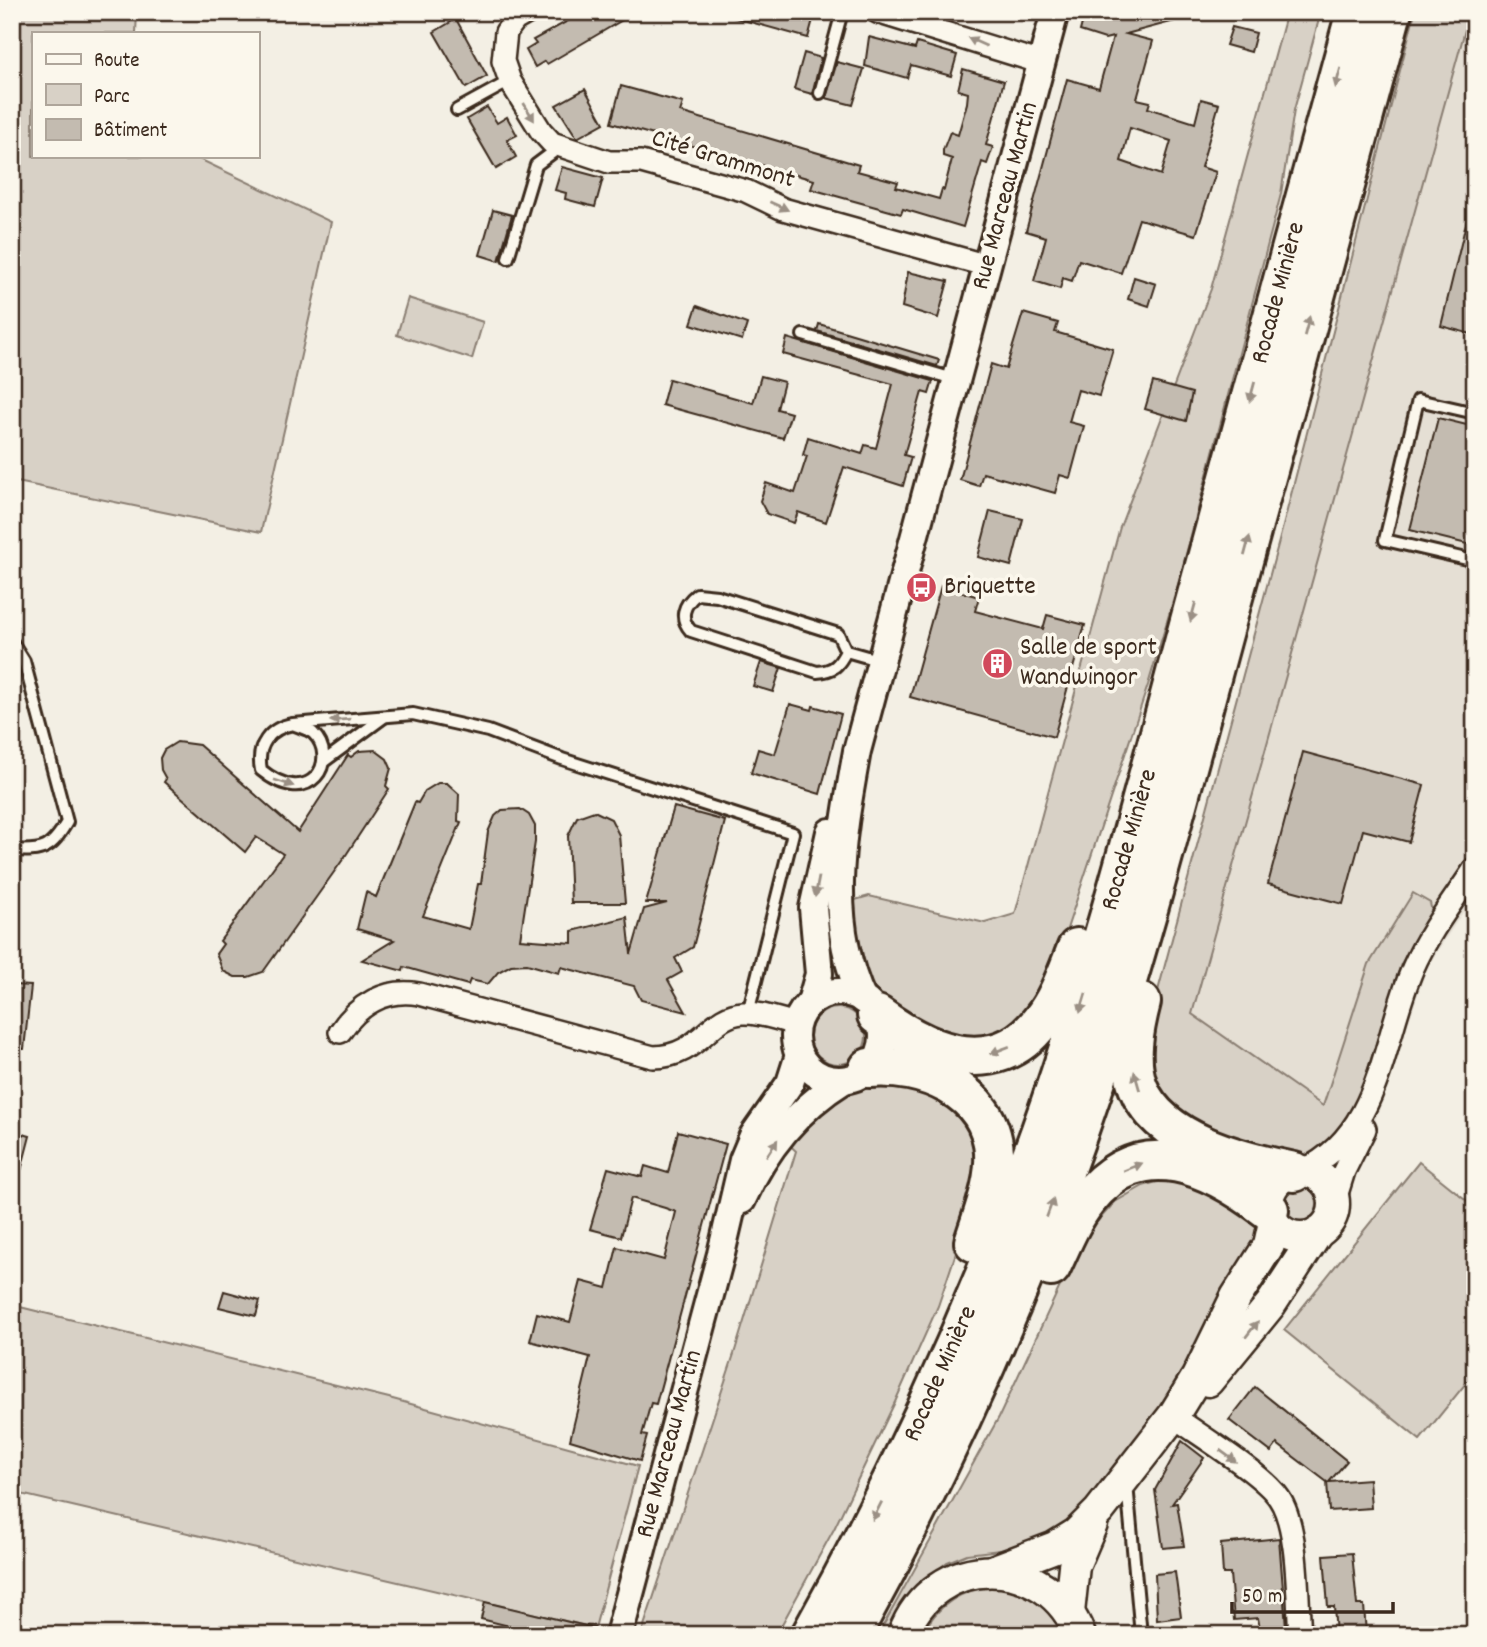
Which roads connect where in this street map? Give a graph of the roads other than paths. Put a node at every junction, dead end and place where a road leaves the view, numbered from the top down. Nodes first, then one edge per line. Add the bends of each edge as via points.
1 (528, 12) edge
2 (842, 12) edge
3 (877, 12) edge
4 (1055, 12) edge
5 (1356, 12) edge
6 (1392, 12) edge
7 (1042, 63) junction
8 (510, 81) junction
9 (820, 93) dead end
10 (457, 110) dead end
11 (560, 147) junction
12 (508, 258) dead end
13 (988, 266) junction
14 (803, 335) dead end
15 (957, 380) junction
16 (1475, 413) edge
17 (1475, 561) edge
18 (12, 642) edge
19 (846, 651) junction
20 (881, 661) junction
21 (1192, 680) junction
22 (387, 716) junction
23 (293, 724) junction
24 (857, 751) junction
25 (323, 762) junction
26 (12, 850) edge
27 (1475, 868) edge
28 (811, 1002) junction
29 (870, 1007) junction
30 (748, 1013) junction
31 (796, 1024) junction
32 (340, 1032) dead end
33 (799, 1055) junction
34 (857, 1074) junction
35 (1373, 1090) junction
36 (1298, 1171) junction
37 (1334, 1203) junction
38 (1271, 1216) junction
39 (1318, 1232) junction
40 (722, 1254) junction
41 (1173, 1416) junction
42 (908, 1450) junction
43 (1126, 1476) junction
44 (1099, 1511) junction
45 (992, 1571) junction
46 (880, 1582) junction
47 (1079, 1627) edge
48 (903, 1634) edge
49 (619, 1635) edge
50 (811, 1635) edge
51 (851, 1635) edge
52 (1141, 1635) edge
53 (1300, 1635) edge

1 - 8 street, Cité Grammont via 510,25 503,42
2 - 9 lane
7 -> 3 street
4 - 7 street, Rue Marceau Martin
5 -> 21 highway, Rocade Minière
21 -> 6 highway, Rocade Minière
7 - 13 street, Rue Marceau Martin
8 - 10 lane
8 -> 11 street, Cité Grammont via 541,131
11 - 12 lane via 536,165
11 -> 13 street, Cité Grammont via 609,162 641,162 798,213
13 - 15 street, Rue Marceau Martin
14 - 15 lane
15 - 20 street, Rue Marceau Martin
16 - 17 lane via 1418,400 1385,540
18 - 26 lane via 24,661 67,822 54,843 36,852
19 - 19 lane via 838,634 717,596 697,594 688,601 683,615 691,631 817,672 839,664
19 - 20 lane
20 - 24 street, Rue Marceau Martin
21 -> 29 highway via 1058,992 1040,1023 1008,1047 960,1056 928,1046
36 -> 21 highway via 1266,1166 1189,1139 1147,1104 1135,1077 1137,1018 1192,815
21 -> 42 highway, Rocade Minière via 1041,1130 982,1283
46 -> 21 highway, Rocade Minière via 980,1379 1069,1156 1117,1015
22 -> 23 lane
22 - 25 lane
22 - 30 lane via 413,714 488,731 793,832
23 - 25 lane via 312,732 320,743
23 -> 25 lane via 279,726 263,743 258,757 261,770 276,783 304,786 315,779
24 -> 28 street, Rue Marceau Martin via 817,881 812,920 819,974
24 - 29 street, Rue Marceau Martin via 841,847 839,899 847,956
27 - 35 street via 1416,960
28 - 29 street via 837,992
28 - 31 street, Rue Marceau Martin
29 - 34 street, Rue Marceau Martin via 883,1040 880,1053
30 - 31 street
30 - 32 street via 727,1017 684,1051 663,1056 409,992 389,994 363,1006
31 - 33 street, Rue Marceau Martin
33 - 34 street via 817,1075
33 - 40 street, Rue Marceau Martin via 786,1091 747,1147
40 -> 34 street, Rue Marceau Martin via 747,1190 777,1140 808,1105
34 - 42 highway via 904,1067 950,1084 980,1112 994,1153 982,1218 927,1374
35 - 36 street via 1357,1125 1341,1144 1324,1159
35 - 37 street via 1366,1126
36 - 37 main road via 1324,1180
36 - 38 main road via 1274,1185
37 - 39 main road via 1329,1222
38 - 39 main road via 1291,1236
38 - 41 main road via 1269,1245
46 -> 38 highway via 952,1472 1067,1233 1095,1191 1141,1163 1168,1160 1211,1172
41 -> 39 main road via 1247,1335
40 - 49 street, Rue Marceau Martin
41 - 43 main road
41 -> 53 street via 1259,1478 1279,1498 1290,1529
42 -> 50 highway, Rocade Minière
43 - 44 main road
43 - 52 lane
44 - 45 main road via 1055,1548
44 - 47 main road via 1074,1566
45 - 47 main road via 1031,1580 1057,1597
45 - 48 main road via 943,1585 920,1605
46 - 51 highway, Rocade Minière

